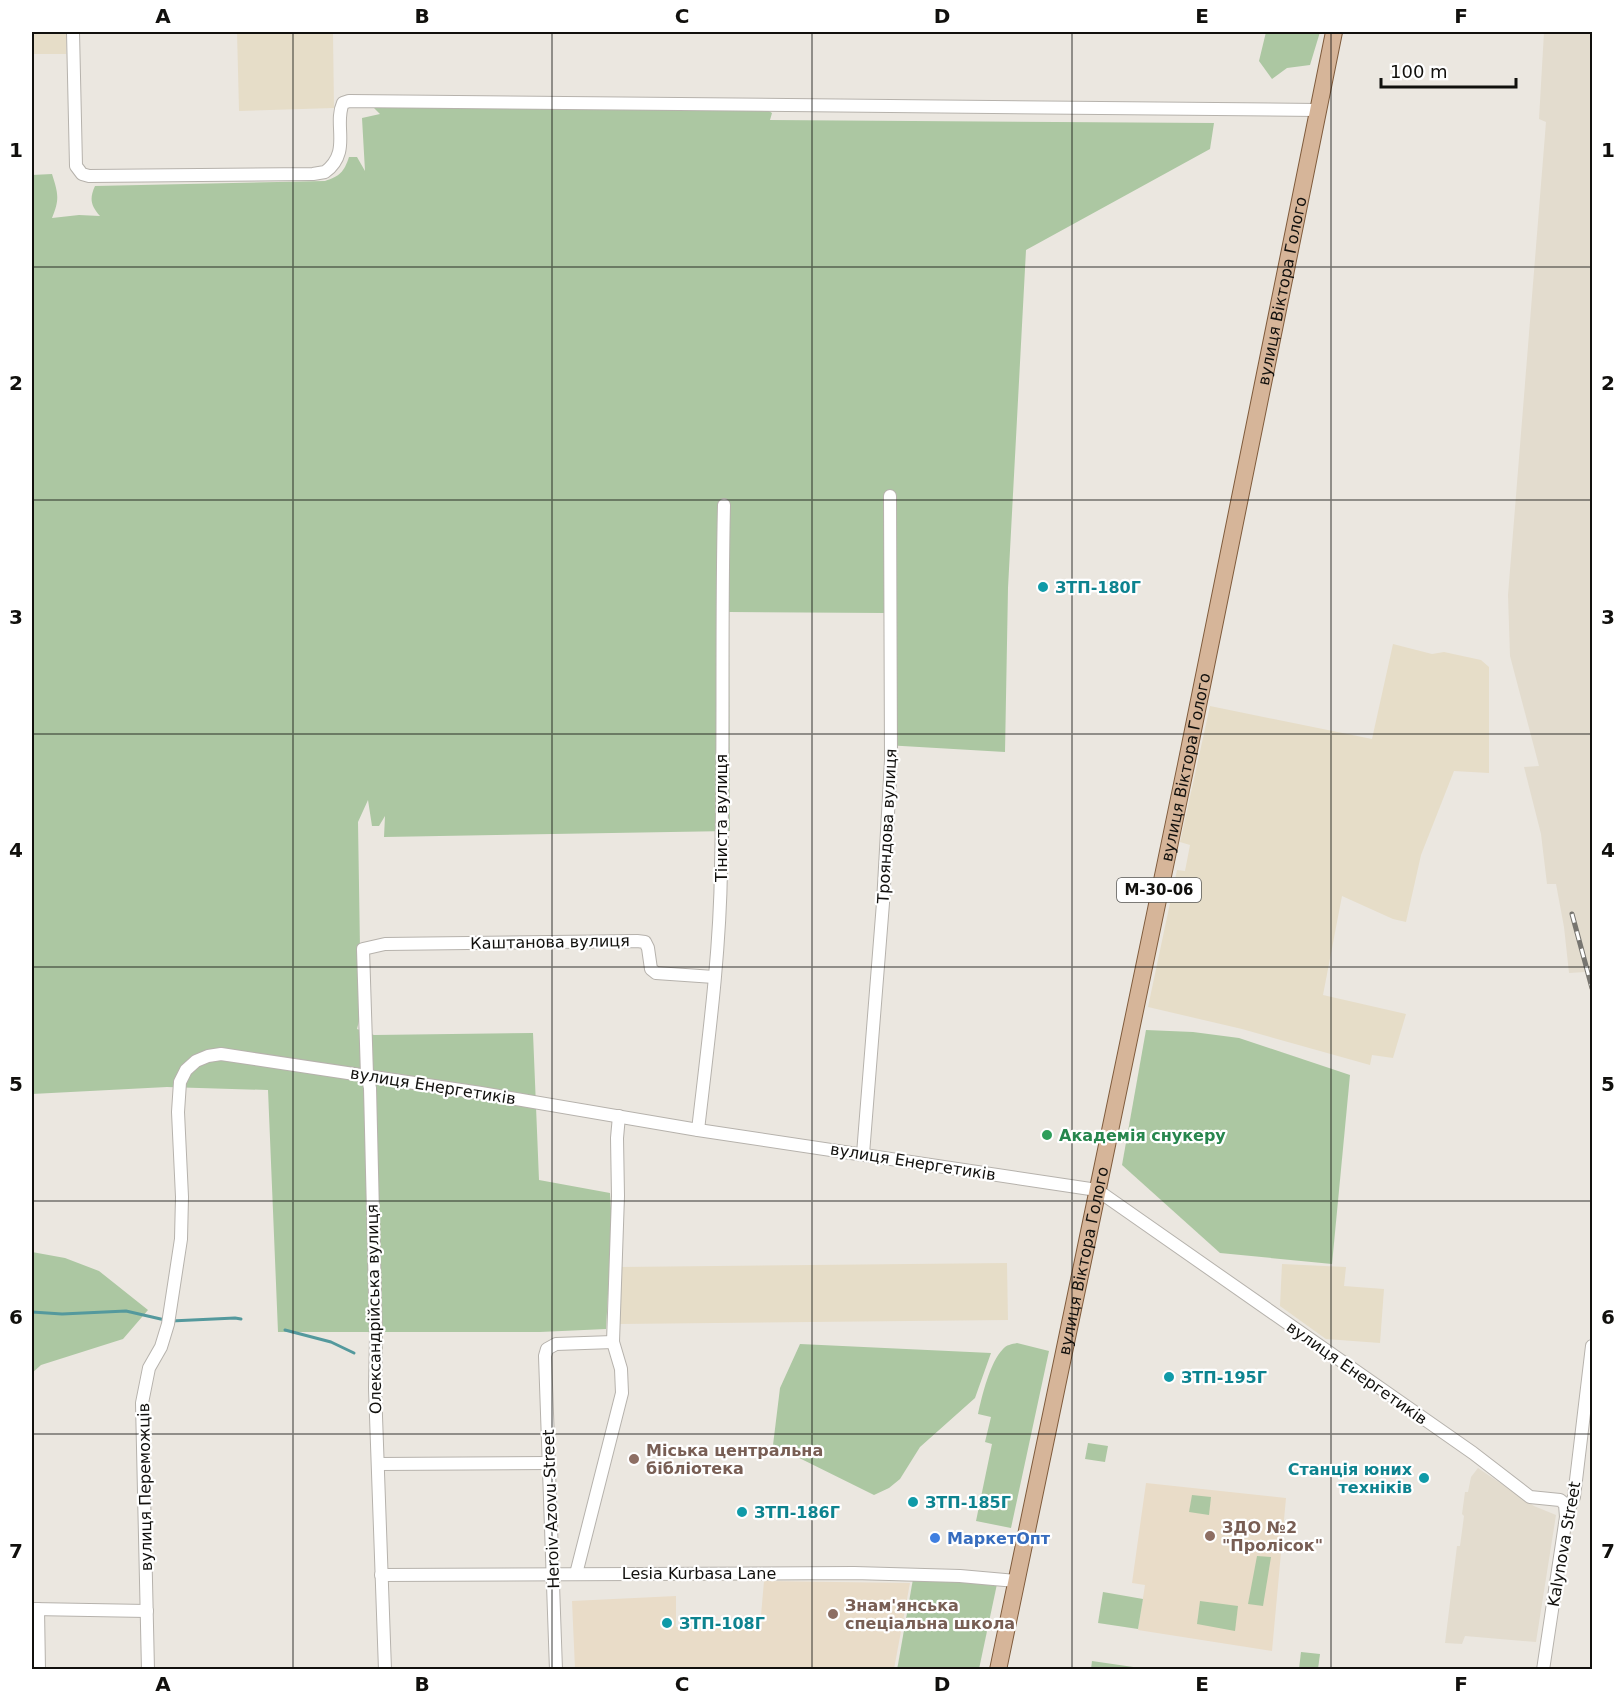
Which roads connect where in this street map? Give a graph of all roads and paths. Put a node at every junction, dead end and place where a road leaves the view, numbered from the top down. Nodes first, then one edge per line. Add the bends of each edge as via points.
1 (73, 32) edge
2 (1334, 32) edge
3 (1318, 110) junction
4 (890, 496) dead end
5 (724, 505) dead end
6 (363, 949) joint
7 (714, 977) junction
8 (367, 1075) junction
9 (179, 1095) joint
10 (619, 1116) junction
11 (698, 1130) junction
12 (863, 1154) junction
13 (1097, 1190) junction
14 (613, 1342) junction
15 (1593, 1346) edge
16 (549, 1463) junction
17 (378, 1464) junction
18 (1566, 1517) junction
19 (576, 1574) junction
20 (381, 1575) junction
21 (554, 1575) junction
22 (1016, 1581) junction
23 (35, 1609) edge
24 (147, 1611) junction
25 (39, 1670) edge
26 (148, 1670) edge
27 (385, 1670) edge
28 (556, 1670) edge
29 (998, 1670) edge
30 (1544, 1670) edge

1 - 3 street via 76,166 89,176 325,172 338,155 341,106 349,101
2 - 3 main road, М-30-06
3 - 13 main road, вулиця Віктора Голого / М-30-06
4 - 12 street, Трояндова вулиця via 891,760
5 - 7 street, Тіниста вулиця via 721,869
6 - 7 street, Каштанова вулиця via 385,944 638,941 645,942 651,969 656,973
6 - 8 street, Олександрійська вулиця
7 - 11 street, Тіниста вулиця
8 - 9 street, вулиця Енергетиків via 220,1054 196,1061 186,1070
8 - 10 street, вулиця Енергетиків
8 - 17 street, Олександрійська вулиця
9 - 24 street, вулиця Переможців via 181,1239 168,1323 149,1368 142,1403
10 - 11 street, вулиця Енергетиків
10 - 14 street
11 - 12 street, вулиця Енергетиків
12 - 13 street, вулиця Енергетиків
13 - 18 street, вулиця Енергетиків via 1530,1497 1560,1500 1565,1504
13 - 22 main road, вулиця Віктора Голого / М-30-06
14 - 16 street, Heroiv Azovu Street via 556,1344 547,1349
14 - 19 street via 621,1369 622,1393
15 - 18 street, Kalynova Street via 1574,1497
16 - 17 street
16 - 21 street, Heroiv Azovu Street
17 - 20 street, Олександрійська вулиця
18 - 30 street, Kalynova Street
19 - 21 street, Lesia Kurbasa Lane
19 - 22 street, Lesia Kurbasa Lane via 903,1574
20 - 21 street, Lesia Kurbasa Lane
20 - 27 street, Олександрійська вулиця
21 - 28 street, Heroiv Azovu Street
22 - 29 main road, вулиця Віктора Голого / М-30-06
23 - 24 street
23 - 25 street
24 - 26 street, вулиця Переможців

